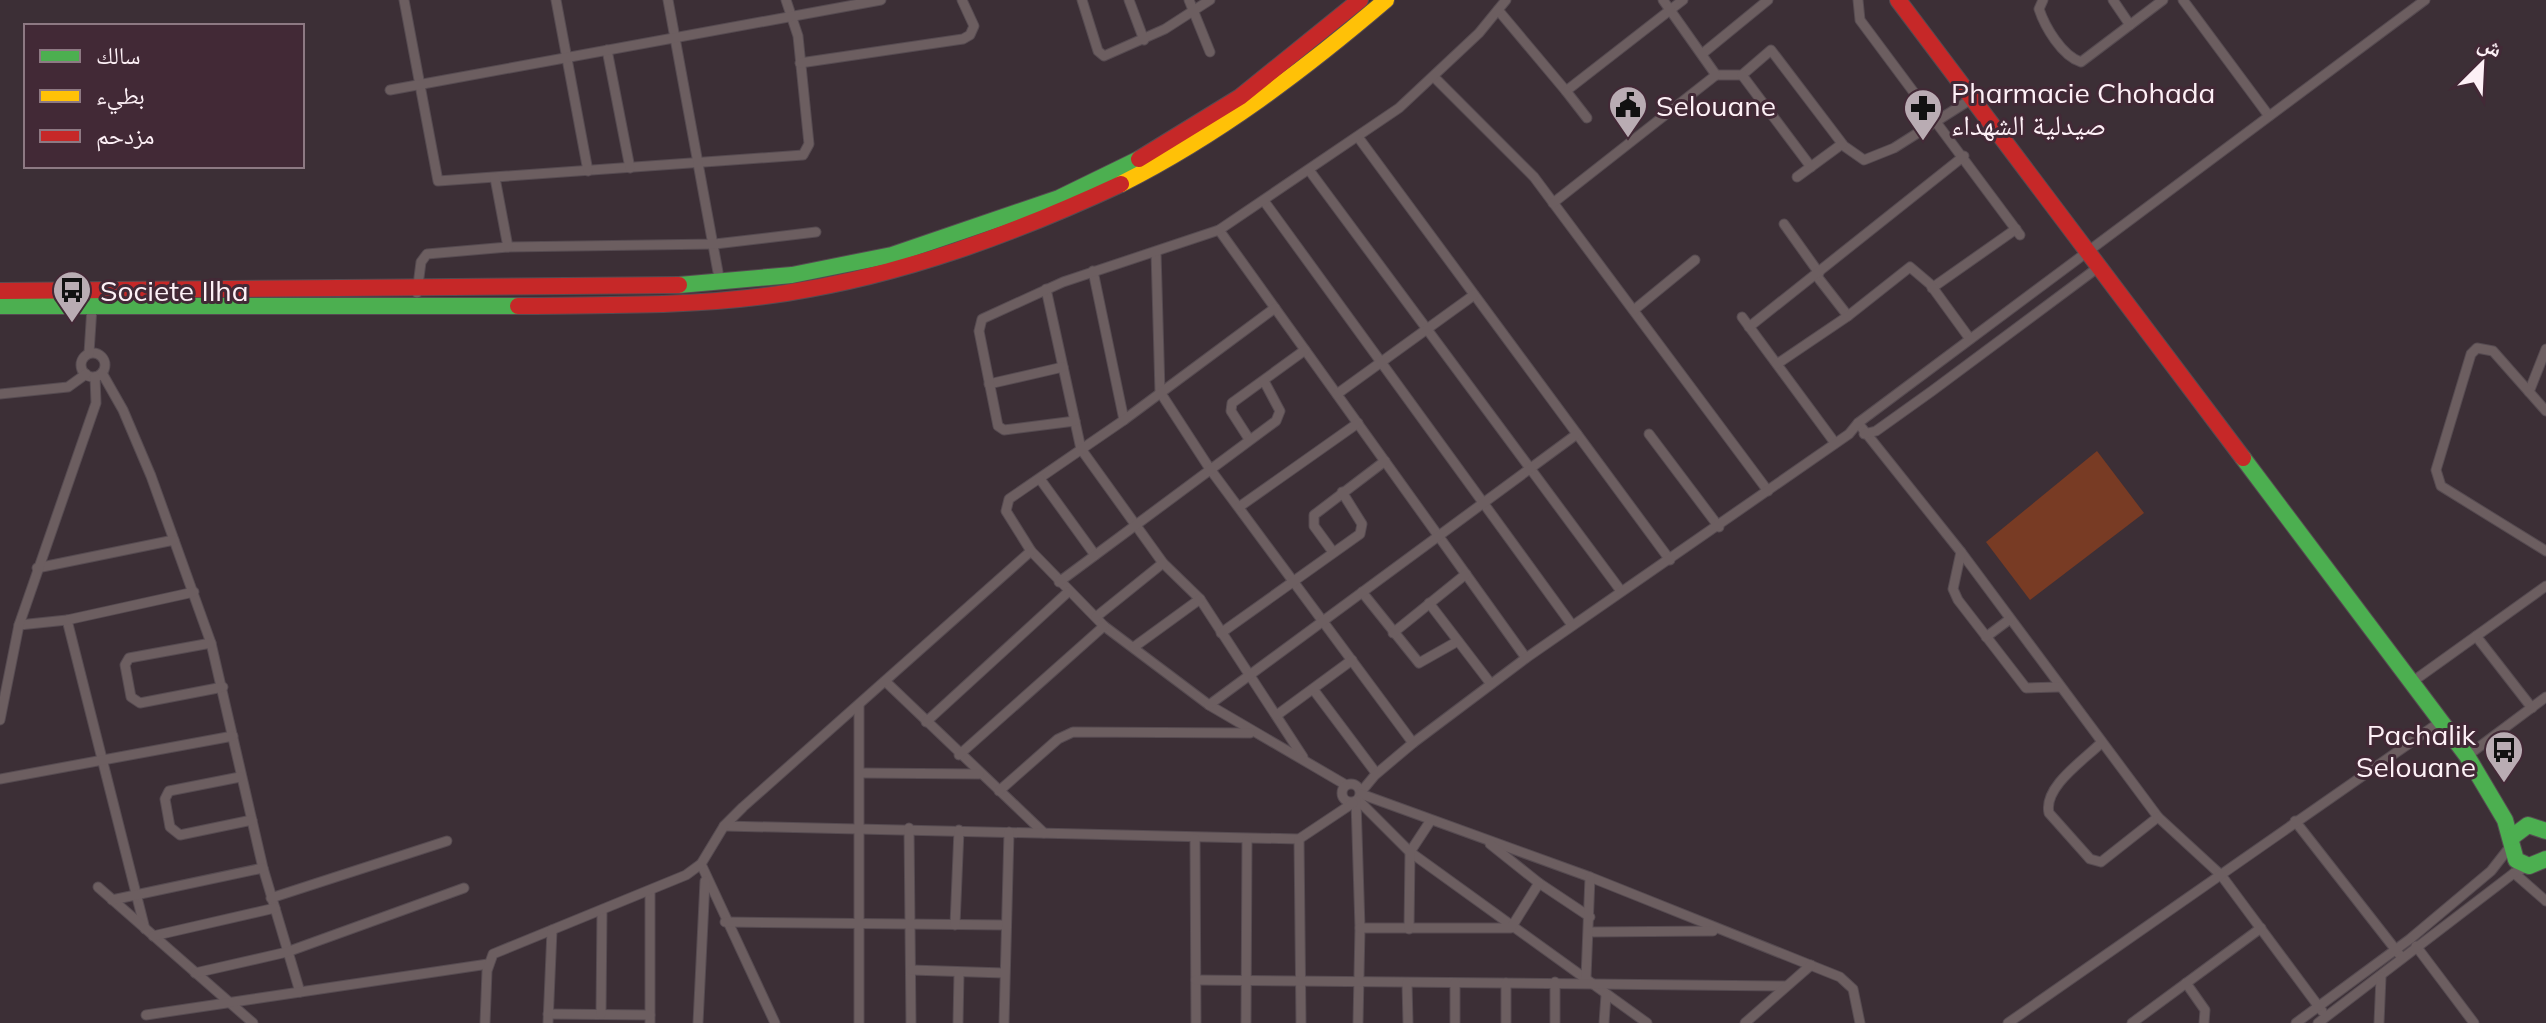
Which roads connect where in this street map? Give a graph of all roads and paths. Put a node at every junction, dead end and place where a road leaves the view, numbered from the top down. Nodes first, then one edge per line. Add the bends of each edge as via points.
1 (404, 0) edge
2 (556, 0) edge
3 (668, 0) edge
4 (786, 0) edge
5 (881, 0) edge
6 (962, 0) edge
7 (1082, 0) edge
8 (1129, 0) edge
9 (1189, 0) edge
10 (1210, 0) edge
11 (1360, 0) edge
12 (1386, 0) edge
13 (1506, 0) edge
14 (1663, 0) edge
15 (1683, 0) edge
16 (1768, 0) edge
17 (1858, 0) edge
18 (1898, 0) edge
19 (2043, 0) edge
20 (2113, 0) edge
21 (2163, 0) edge
22 (2183, 0) edge
23 (2425, 0) edge
24 (851, 3) edge
25 (1670, 9) junction
26 (1498, 10) junction
27 (1195, 12) junction
28 (793, 16) junction
29 (2130, 25) junction
30 (676, 39) junction
31 (1144, 40) junction
32 (607, 50) junction
33 (1210, 52) dead end
34 (1702, 54) junction
35 (566, 57) junction
36 (800, 63) junction
37 (1716, 75) junction
38 (1742, 75) junction
39 (1434, 77) junction
40 (421, 85) junction
41 (390, 90) dead end
42 (1566, 91) junction
43 (1973, 98) junction
44 (2269, 116) junction
45 (1587, 118) dead end
46 (1936, 120) junction
47 (1358, 137) junction
48 (1842, 144) junction
49 (1964, 156) junction
50 (699, 163) junction
51 (1811, 167) junction
52 (630, 168) junction
53 (1309, 170) junction
54 (588, 171) junction
55 (1797, 177) dead end
56 (495, 178) junction
57 (1264, 201) junction
58 (1553, 203) junction
59 (1784, 224) dead end
60 (1219, 230) junction
61 (816, 232) dead end
62 (715, 244) junction
63 (508, 247) junction
64 (2089, 250) junction
65 (1156, 252) junction
66 (1695, 260) dead end
67 (2100, 266) junction
68 (1093, 271) junction
69 (1817, 274) junction
70 (720, 283) junction
71 (1932, 288) junction
72 (1046, 289) junction
73 (0, 291) edge
74 (1474, 295) junction
75 (416, 298) junction
76 (0, 306) edge
77 (92, 307) junction
78 (1275, 308) junction
79 (1634, 310) junction
80 (1848, 316) junction
81 (1742, 317) dead end
82 (1749, 327) junction
83 (1426, 330) junction
84 (1970, 339) junction
85 (2546, 349) edge
86 (1305, 350) junction
87 (89, 353) junction
88 (1378, 364) junction
89 (1777, 364) junction
90 (1063, 367) junction
91 (94, 375) junction
92 (1264, 381) junction
93 (989, 384) junction
94 (1160, 392) junction
95 (2529, 392) junction
96 (0, 394) edge
97 (1337, 394) junction
98 (2546, 411) edge
99 (1124, 420) junction
100 (1075, 421) junction
101 (1358, 423) junction
102 (1858, 423) junction
103 (1577, 434) junction
104 (1649, 434) dead end
105 (1849, 434) junction
106 (1867, 434) junction
107 (1249, 439) junction
108 (1835, 443) junction
109 (1081, 449) junction
110 (1385, 461) junction
111 (1210, 469) junction
112 (1529, 469) junction
113 (1040, 479) junction
114 (1768, 491) junction
115 (1342, 492) junction
116 (1482, 503) junction
117 (1239, 507) junction
118 (1136, 525) junction
119 (1719, 527) junction
120 (1438, 536) junction
121 (174, 540) junction
122 (1031, 551) junction
123 (2546, 551) edge
124 (1333, 552) junction
125 (1961, 552) junction
126 (1095, 555) junction
127 (1670, 560) junction
128 (1163, 563) junction
129 (37, 568) junction
130 (1466, 574) junction
131 (1294, 581) junction
132 (1059, 582) junction
133 (2546, 586) edge
134 (1621, 591) junction
135 (194, 592) junction
136 (1068, 592) junction
137 (1362, 592) junction
138 (1200, 599) junction
139 (1429, 603) junction
140 (1096, 617) junction
141 (2010, 619) junction
142 (67, 620) junction
143 (1323, 621) junction
144 (19, 625) junction
145 (1572, 625) junction
146 (1104, 626) junction
147 (1221, 633) junction
148 (1393, 633) junction
149 (2476, 636) junction
150 (1986, 637) junction
151 (1458, 641) junction
152 (211, 643) junction
153 (1134, 647) junction
154 (1526, 658) junction
155 (1352, 660) junction
156 (1250, 674) junction
157 (885, 681) junction
158 (2412, 682) junction
159 (1491, 684) junction
160 (223, 687) junction
161 (2059, 687) junction
162 (1313, 689) junction
163 (2546, 697) edge
164 (859, 705) junction
165 (1209, 705) junction
166 (2532, 708) junction
167 (1277, 715) junction
168 (0, 720) edge
169 (926, 722) junction
170 (2440, 722) junction
171 (1253, 733) junction
172 (233, 736) junction
173 (1413, 743) junction
174 (2101, 743) junction
175 (959, 755) junction
176 (2467, 756) junction
177 (1303, 757) junction
178 (104, 760) junction
179 (862, 773) junction
180 (979, 774) junction
181 (1376, 774) junction
182 (240, 777) junction
183 (0, 779) edge
184 (999, 791) junction
185 (1352, 794) junction
186 (2496, 800) junction
187 (2158, 817) junction
188 (252, 820) junction
189 (1431, 820) junction
190 (2295, 821) junction
191 (2538, 825) edge
192 (724, 826) junction
193 (861, 828) junction
194 (909, 828) junction
195 (959, 830) junction
196 (1009, 832) junction
197 (1044, 833) junction
198 (1195, 839) junction
199 (1299, 839) junction
200 (1484, 839) junction
201 (1247, 840) junction
202 (447, 841) dead end
203 (2511, 842) junction
204 (1410, 852) junction
205 (701, 864) junction
206 (263, 868) junction
207 (2534, 868) edge
208 (2221, 875) junction
209 (705, 877) junction
210 (1590, 877) junction
211 (1539, 883) junction
212 (98, 887) dead end
213 (464, 888) dead end
214 (650, 892) junction
215 (137, 894) junction
216 (271, 898) junction
217 (112, 900) junction
218 (2546, 901) edge
219 (275, 908) junction
220 (602, 910) junction
221 (1590, 917) junction
222 (725, 922) junction
223 (859, 923) junction
224 (911, 923) junction
225 (955, 925) junction
226 (1004, 925) junction
227 (1360, 928) junction
228 (1511, 928) junction
229 (2261, 928) junction
230 (1409, 929) junction
231 (552, 930) junction
232 (1720, 931) junction
233 (149, 932) junction
234 (1590, 932) junction
235 (2410, 939) junction
236 (2418, 949) junction
237 (2396, 950) junction
238 (287, 952) junction
239 (2404, 960) junction
240 (488, 964) junction
241 (1811, 965) junction
242 (911, 970) junction
243 (195, 973) junction
244 (959, 973) junction
245 (1004, 973) junction
246 (2381, 977) junction
247 (1196, 980) junction
248 (1247, 981) junction
249 (1359, 981) junction
250 (1301, 982) junction
251 (1555, 982) junction
252 (1590, 982) junction
253 (1407, 983) junction
254 (1455, 983) junction
255 (1506, 983) junction
256 (2186, 983) junction
257 (1786, 986) junction
258 (300, 992) junction
259 (1606, 995) junction
260 (228, 1001) junction
261 (2318, 1007) junction
262 (601, 1014) junction
263 (548, 1018) edge
264 (650, 1019) edge
265 (2322, 1020) edge
266 (154, 1023) edge
267 (253, 1023) edge
268 (485, 1023) edge
269 (698, 1023) edge
270 (775, 1023) edge
271 (859, 1023) edge
272 (911, 1023) edge
273 (958, 1023) edge
274 (1004, 1023) edge
275 (1196, 1023) edge
276 (1246, 1023) edge
277 (1301, 1023) edge
278 (1358, 1023) edge
279 (1408, 1023) edge
280 (1455, 1023) edge
281 (1506, 1023) edge
282 (1555, 1023) edge
283 (1604, 1023) edge
284 (1647, 1023) edge
285 (1745, 1023) edge
286 (1860, 1023) edge
287 (2008, 1023) edge
288 (2132, 1023) edge
289 (2204, 1023) edge
290 (2296, 1023) edge
291 (2379, 1023) edge
292 (2474, 1023) edge

1 - 40 street
2 - 35 street
3 - 30 street
4 - 28 street
5 - 24 street
6 - 36 street via 974,26 963,39
7 - 31 street via 1101,54 1108,56
8 - 31 street
9 - 27 street
10 - 27 street
11 - 70 highway via 1319,38 1211,116 1091,182 1012,216 885,257
12 - 75 highway via 1297,77 1160,164 957,253 776,295 623,304
13 - 26 street
14 - 25 street
15 - 25 street
16 - 34 street
17 - 46 street via 1860,20
18 - 43 highway
19 - 29 street via 2042,17 2066,53 2081,62
20 - 29 street
21 - 29 street
22 - 44 street
23 - 44 street
24 - 28 street
25 - 34 street
25 - 42 street
26 - 39 street
26 - 42 street
27 - 31 street
27 - 33 street
28 - 30 street
28 - 36 street
30 - 32 street
30 - 50 street
32 - 35 street
32 - 52 street
34 - 37 street
35 - 40 street
35 - 54 street
36 - 50 street via 806,153
37 - 38 street
37 - 58 street
38 - 48 street via 1771,50
38 - 51 street
39 - 47 street
39 - 58 street
40 - 41 street
40 - 56 street via 438,181
42 - 45 street
43 - 46 street
43 - 64 highway
44 - 64 street
46 - 48 street via 1875,158 1856,158
46 - 49 street
47 - 53 street
47 - 74 street
48 - 51 street
49 - 69 street
49 - 71 street via 2018,232
50 - 52 street
50 - 62 street
51 - 55 street
52 - 54 street
53 - 57 street
53 - 83 street
54 - 56 street
56 - 63 street
57 - 60 street
57 - 88 street
58 - 79 street
59 - 69 street
60 - 65 street
60 - 78 street
61 - 62 street
62 - 63 street
62 - 70 street
63 - 75 street via 427,254
64 - 67 highway
64 - 84 street
65 - 68 street
65 - 94 street
66 - 79 street
67 - 106 street
67 - 158 highway
68 - 72 street
68 - 99 street
69 - 80 street
69 - 82 street
70 - 75 highway
71 - 80 street via 1917,270 1906,268
71 - 84 street
72 - 90 street
72 - 93 street via 979,323
73 - 75 highway
74 - 83 street
74 - 103 street
75 - 77 highway
76 - 77 highway
77 - 87 street
78 - 86 street
78 - 94 street
79 - 114 street
80 - 89 street
81 - 82 street
82 - 89 street
83 - 88 street
83 - 112 street
84 - 102 street
85 - 95 street
86 - 92 street
86 - 97 street
87 - 91 street via 81,363
87 - 91 street via 102,356 106,365
88 - 97 street
88 - 116 street
89 - 108 street
90 - 93 street
90 - 100 street
91 - 96 street via 68,387
91 - 121 street via 127,419
91 - 129 street via 94,411
92 - 107 street via 1279,416
92 - 107 street via 1231,407
93 - 100 street via 1001,429
94 - 99 street
94 - 111 street
95 - 98 street
95 - 123 street via 2493,351 2477,348 2436,470 2441,486
97 - 101 street
99 - 109 street
100 - 109 street
101 - 110 street
101 - 117 street
102 - 105 street
102 - 106 street
103 - 112 street
103 - 127 street
104 - 119 street
105 - 106 street
105 - 108 street
106 - 125 street
107 - 111 street
108 - 114 street
109 - 113 street
109 - 118 street
110 - 115 street
110 - 120 street
111 - 117 street
111 - 118 street
112 - 116 street
112 - 134 street
113 - 122 street via 1006,504
113 - 126 street
114 - 119 street
115 - 124 street via 1318,509 1313,522
115 - 124 street via 1362,528
116 - 120 street
116 - 145 street
117 - 131 street
118 - 126 street
118 - 128 street
119 - 127 street
120 - 130 street
120 - 137 street
121 - 129 street
121 - 135 street
122 - 132 street
122 - 157 street
124 - 131 street
125 - 141 street
125 - 150 street via 1954,594
126 - 132 street
127 - 134 street
128 - 138 street
128 - 140 street
129 - 144 street
130 - 139 street
130 - 154 street
131 - 143 street
131 - 147 street
132 - 136 street
133 - 149 street
134 - 145 street
135 - 142 street
135 - 152 street
136 - 140 street
136 - 169 street
137 - 143 street
137 - 148 street
138 - 147 street
138 - 153 street
139 - 148 street
139 - 151 street
140 - 146 street
141 - 150 street
141 - 161 street
142 - 144 street
142 - 178 street
143 - 155 street
143 - 156 street
144 - 168 street
145 - 154 street
146 - 153 street
146 - 175 street
147 - 156 street
148 - 151 street via 1419,663
149 - 158 street
149 - 166 street
150 - 161 street via 2026,688
151 - 159 street
152 - 160 street
152 - 160 street via 129,658 125,665 131,697 140,703
153 - 165 street
154 - 159 street
155 - 162 street
155 - 173 street
156 - 165 street
156 - 167 street
157 - 164 street
157 - 169 street
158 - 170 highway
159 - 173 street
160 - 172 street
161 - 174 street
162 - 167 street
162 - 181 street
163 - 166 street
164 - 179 street
164 - 192 street
165 - 171 street
166 - 176 street
167 - 177 street
169 - 175 street
170 - 176 highway
170 - 190 street
171 - 177 street
171 - 184 street via 1073,732
172 - 178 street
172 - 182 street
173 - 181 street
174 - 187 street
174 - 187 street via 2051,793 2049,813 2090,859 2101,862
175 - 180 street
176 - 186 highway
177 - 185 street
178 - 183 street
178 - 215 street
179 - 180 street
179 - 193 street
180 - 184 street
181 - 185 street
182 - 188 street
182 - 188 street via 169,791 165,799 170,827 180,835
184 - 197 street
185 - 189 street
185 - 199 street via 1331,819
185 - 204 street
185 - 227 street
186 - 191 highway
186 - 203 highway
187 - 208 street
188 - 206 street
189 - 200 street
189 - 204 street
190 - 208 street
190 - 237 street
191 - 203 highway
192 - 193 street
192 - 205 street
193 - 194 street
193 - 223 street
194 - 195 street
194 - 224 street
195 - 196 street
195 - 225 street
196 - 197 street
196 - 226 street
197 - 198 street
198 - 201 street
198 - 247 street
199 - 201 street
199 - 250 street
200 - 210 street
200 - 211 street
201 - 248 street
202 - 216 street
203 - 207 highway via 2516,860
203 - 235 street via 2491,871
204 - 228 street
204 - 230 street
205 - 209 street
205 - 214 street
206 - 215 street
206 - 216 street
207 - 218 street
207 - 236 street
208 - 229 street
208 - 287 street
209 - 222 street
209 - 269 street
210 - 221 street
210 - 232 street
211 - 221 street
211 - 228 street
212 - 217 street
213 - 238 street
214 - 220 street
214 - 264 street
215 - 217 street
215 - 233 street
216 - 219 street
217 - 233 street
219 - 233 street
219 - 238 street
220 - 231 street
220 - 262 street
221 - 234 street
222 - 223 street
222 - 270 street
223 - 224 street
223 - 271 street
224 - 225 street
224 - 242 street
225 - 226 street
226 - 245 street
227 - 230 street
227 - 249 street
228 - 230 street
228 - 252 street
229 - 256 street
229 - 261 street
231 - 240 street via 499,950
231 - 263 street
232 - 234 street
232 - 241 street
233 - 243 street
234 - 252 street
235 - 236 street
235 - 237 street
236 - 239 street
236 - 292 street
237 - 239 street
237 - 261 street
238 - 243 street
238 - 258 street
239 - 246 street
240 - 258 street
240 - 268 street
241 - 257 street
241 - 286 street via 1848,982
242 - 244 street
242 - 272 street
243 - 260 street
244 - 245 street
244 - 273 street
245 - 274 street
246 - 265 street
246 - 291 street
247 - 248 street
247 - 275 street
248 - 250 street
248 - 276 street
249 - 250 street
249 - 253 street
249 - 278 street
250 - 277 street
251 - 252 street
251 - 255 street
251 - 282 street
252 - 257 street
252 - 259 street
253 - 254 street
253 - 279 street
254 - 255 street
254 - 280 street
255 - 281 street
256 - 288 street
256 - 289 street via 2205,1010
257 - 285 street
258 - 260 street
259 - 283 street
259 - 284 street
260 - 266 street via 146,1015
260 - 267 street
261 - 265 street
261 - 290 street
262 - 263 street
262 - 264 street

